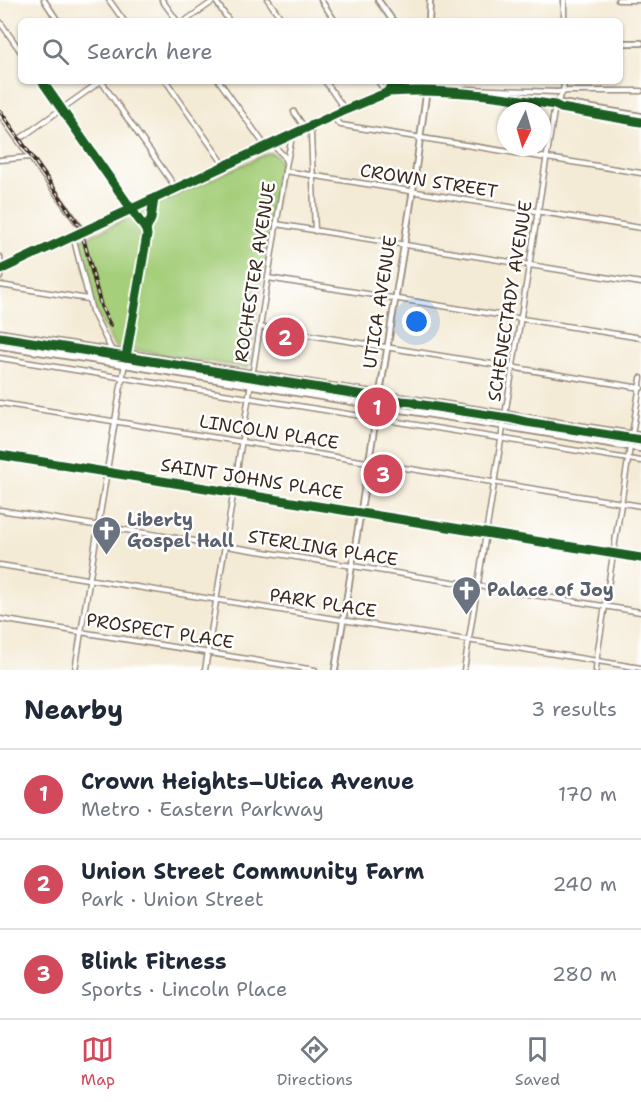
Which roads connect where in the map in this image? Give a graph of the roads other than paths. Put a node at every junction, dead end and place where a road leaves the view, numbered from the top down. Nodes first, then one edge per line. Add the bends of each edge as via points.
1 (44, 0) edge
2 (109, 0) edge
3 (162, 0) edge
4 (215, 0) edge
5 (268, 0) edge
6 (321, 0) edge
7 (378, 0) edge
8 (430, 0) edge
9 (564, 0) edge
10 (618, 0) edge
11 (641, 0) edge
12 (56, 18) edge
13 (122, 18) edge
14 (175, 18) edge
15 (189, 18) edge
16 (228, 18) edge
17 (281, 18) edge
18 (333, 18) edge
19 (391, 18) edge
20 (429, 18) edge
21 (564, 18) edge
22 (0, 22) edge
23 (623, 43) edge
24 (641, 44) edge
25 (18, 48) edge
26 (44, 84) edge
27 (97, 84) edge
28 (103, 84) edge
29 (168, 84) edge
30 (221, 84) edge
31 (327, 84) edge
32 (380, 84) edge
33 (400, 84) edge
34 (428, 84) edge
35 (564, 84) edge
36 (427, 91) junction
37 (641, 91) edge
38 (456, 92) junction
39 (563, 92) junction
40 (386, 93) junction
41 (555, 105) junction
42 (61, 109) junction
43 (345, 110) junction
44 (294, 112) dead end
45 (0, 115) edge
46 (333, 116) junction
47 (641, 116) edge
48 (641, 122) edge
49 (307, 128) junction
50 (289, 136) junction
51 (420, 138) junction
52 (18, 140) junction
53 (272, 144) junction
54 (266, 147) junction
55 (29, 157) junction
56 (546, 158) junction
57 (0, 160) edge
58 (286, 163) junction
59 (225, 166) junction
60 (285, 171) junction
61 (641, 173) edge
62 (313, 176) junction
63 (176, 188) junction
64 (412, 192) junction
65 (154, 198) junction
66 (132, 209) junction
67 (538, 211) junction
68 (276, 224) junction
69 (641, 228) edge
70 (146, 230) junction
71 (83, 231) junction
72 (315, 231) junction
73 (73, 236) junction
74 (403, 245) junction
75 (0, 257) edge
76 (529, 265) junction
77 (1, 269) edge
78 (0, 277) edge
79 (268, 278) junction
80 (641, 283) edge
81 (0, 285) edge
82 (394, 298) junction
83 (88, 299) junction
84 (521, 319) junction
85 (260, 327) junction
86 (0, 332) edge
87 (641, 338) edge
88 (0, 346) edge
89 (387, 347) junction
90 (112, 350) junction
91 (127, 353) junction
92 (0, 358) edge
93 (125, 365) junction
94 (513, 367) junction
95 (252, 373) junction
96 (122, 378) junction
97 (641, 378) edge
98 (250, 386) junction
99 (640, 388) edge
100 (379, 393) junction
101 (248, 398) junction
102 (0, 403) edge
103 (377, 406) junction
104 (506, 413) junction
105 (375, 418) junction
106 (115, 421) junction
107 (503, 427) junction
108 (632, 434) junction
109 (641, 435) edge
110 (501, 439) junction
111 (241, 442) junction
112 (630, 447) junction
113 (641, 449) edge
114 (0, 455) edge
115 (628, 459) junction
116 (641, 461) edge
117 (368, 462) junction
118 (107, 472) junction
119 (495, 482) junction
120 (233, 492) junction
121 (621, 502) junction
122 (641, 506) edge
123 (0, 510) edge
124 (360, 513) junction
125 (98, 525) junction
126 (486, 533) junction
127 (225, 546) junction
128 (613, 553) junction
129 (641, 558) edge
130 (0, 565) edge
131 (351, 566) junction
132 (90, 579) junction
133 (478, 586) junction
134 (216, 599) junction
135 (604, 606) junction
136 (641, 612) edge
137 (0, 620) edge
138 (343, 620) junction
139 (81, 633) junction
140 (469, 640) junction
141 (208, 653) junction
142 (597, 660) junction
143 (641, 668) edge
144 (75, 670) edge
145 (205, 670) edge
146 (315, 670) edge
147 (335, 670) edge
148 (465, 670) edge
149 (596, 670) edge

1 - 12 street
2 - 13 street
3 - 14 street
4 - 15 street
4 - 16 street
5 - 17 street
6 - 18 street
7 - 19 main road
8 - 20 main road
9 - 21 street
10 - 11 street
22 - 25 street
23 - 24 main road
26 - 42 street
27 - 42 street
28 - 63 street
29 - 59 street
30 - 54 street
31 - 43 street
32 - 40 street
33 - 40 main road
34 - 36 main road, UTICA AVENUE
35 - 39 street, SCHENECTADY AVENUE
36 - 38 main road
36 - 40 main road
36 - 51 main road, UTICA AVENUE
37 - 39 street
38 - 39 street
38 - 41 main road
39 - 41 street, SCHENECTADY AVENUE
40 - 43 main road
41 - 47 main road
41 - 48 main road
41 - 56 street, SCHENECTADY AVENUE
42 - 52 street
42 - 66 street
43 - 46 main road
44 - 49 street
45 - 52 street
46 - 49 main road
46 - 51 street via 341,125
49 - 50 main road
49 - 62 street via 311,133
50 - 53 main road
50 - 58 street, ROCHESTER AVENUE
51 - 56 street
51 - 64 main road, UTICA AVENUE
52 - 55 street
53 - 54 main road
53 - 58 street, ROCHESTER AVENUE
54 - 59 main road
55 - 57 street
55 - 71 street
56 - 61 street
56 - 67 street, SCHENECTADY AVENUE
58 - 60 street, ROCHESTER AVENUE
59 - 63 main road
60 - 62 street, CROWN STREET
60 - 68 street, ROCHESTER AVENUE
62 - 64 street, CROWN STREET
62 - 72 street
63 - 65 main road
64 - 67 street, CROWN STREET
64 - 74 main road, UTICA AVENUE
65 - 66 main road
65 - 70 street
66 - 70 street
66 - 71 main road
67 - 69 street, CROWN STREET
67 - 76 street, SCHENECTADY AVENUE
68 - 72 street
68 - 79 street, ROCHESTER AVENUE
70 - 91 street
71 - 73 main road
72 - 74 street
73 - 77 main road
73 - 83 street
74 - 76 street
74 - 82 main road, UTICA AVENUE
75 - 77 street
76 - 80 street
76 - 84 street, SCHENECTADY AVENUE
77 - 78 street
79 - 82 street
79 - 85 street, ROCHESTER AVENUE
81 - 83 street
82 - 84 street
82 - 89 main road, UTICA AVENUE
83 - 90 street
84 - 87 street
84 - 94 street, SCHENECTADY AVENUE
85 - 89 street
85 - 95 street, ROCHESTER AVENUE
86 - 90 street
88 - 93 main road
89 - 94 street
89 - 100 main road, UTICA AVENUE
90 - 91 street
91 - 93 street
91 - 95 street
92 - 96 street
93 - 96 street
93 - 98 main road
94 - 99 street
94 - 104 street, SCHENECTADY AVENUE
95 - 98 street, ROCHESTER AVENUE
95 - 100 street
96 - 101 street
96 - 106 street
97 - 99 street
98 - 101 street, ROCHESTER AVENUE
98 - 103 main road
99 - 108 street
100 - 103 main road, UTICA AVENUE
100 - 104 street
101 - 105 street
101 - 111 street, ROCHESTER AVENUE
102 - 106 street, LINCOLN PLACE
103 - 105 main road, UTICA AVENUE
103 - 107 main road
104 - 107 street, SCHENECTADY AVENUE
104 - 108 street
105 - 110 street
105 - 117 main road, UTICA AVENUE
106 - 111 street, LINCOLN PLACE
106 - 118 street
107 - 110 street, SCHENECTADY AVENUE
107 - 112 main road
108 - 109 street
108 - 112 street
110 - 115 street
110 - 119 street, SCHENECTADY AVENUE
111 - 117 street, LINCOLN PLACE
111 - 120 street, ROCHESTER AVENUE
112 - 113 main road
112 - 115 street
114 - 118 street, SAINT JOHNS PLACE
115 - 116 street
115 - 121 street
117 - 119 street, LINCOLN PLACE
117 - 124 main road, UTICA AVENUE
118 - 120 street, SAINT JOHNS PLACE
118 - 125 street
119 - 121 street, LINCOLN PLACE
119 - 126 street, SCHENECTADY AVENUE
120 - 124 street, SAINT JOHNS PLACE
120 - 127 street, ROCHESTER AVENUE
121 - 122 street, LINCOLN PLACE
121 - 128 street
123 - 125 street, STERLING PLACE
124 - 126 street, SAINT JOHNS PLACE
124 - 131 main road, UTICA AVENUE
125 - 127 street, STERLING PLACE
125 - 132 street
126 - 128 street, SAINT JOHNS PLACE
126 - 133 street, SCHENECTADY AVENUE
127 - 131 street, STERLING PLACE
127 - 134 street, ROCHESTER AVENUE
128 - 129 street, SAINT JOHNS PLACE
128 - 135 street
130 - 132 street, PARK PLACE
131 - 133 street, STERLING PLACE
131 - 138 main road, UTICA AVENUE
132 - 134 street, PARK PLACE
132 - 139 street
133 - 135 street, STERLING PLACE
133 - 140 street, SCHENECTADY AVENUE
134 - 138 street, PARK PLACE
134 - 141 street, ROCHESTER AVENUE
135 - 136 street, STERLING PLACE
135 - 142 street
137 - 139 street, PROSPECT PLACE
138 - 140 street, PARK PLACE
138 - 147 main road, UTICA AVENUE
139 - 141 street, PROSPECT PLACE
139 - 144 street
140 - 142 street, PARK PLACE
140 - 148 street, SCHENECTADY AVENUE
141 - 145 street, ROCHESTER AVENUE
141 - 146 street, PROSPECT PLACE
142 - 143 street, PARK PLACE
142 - 149 street

